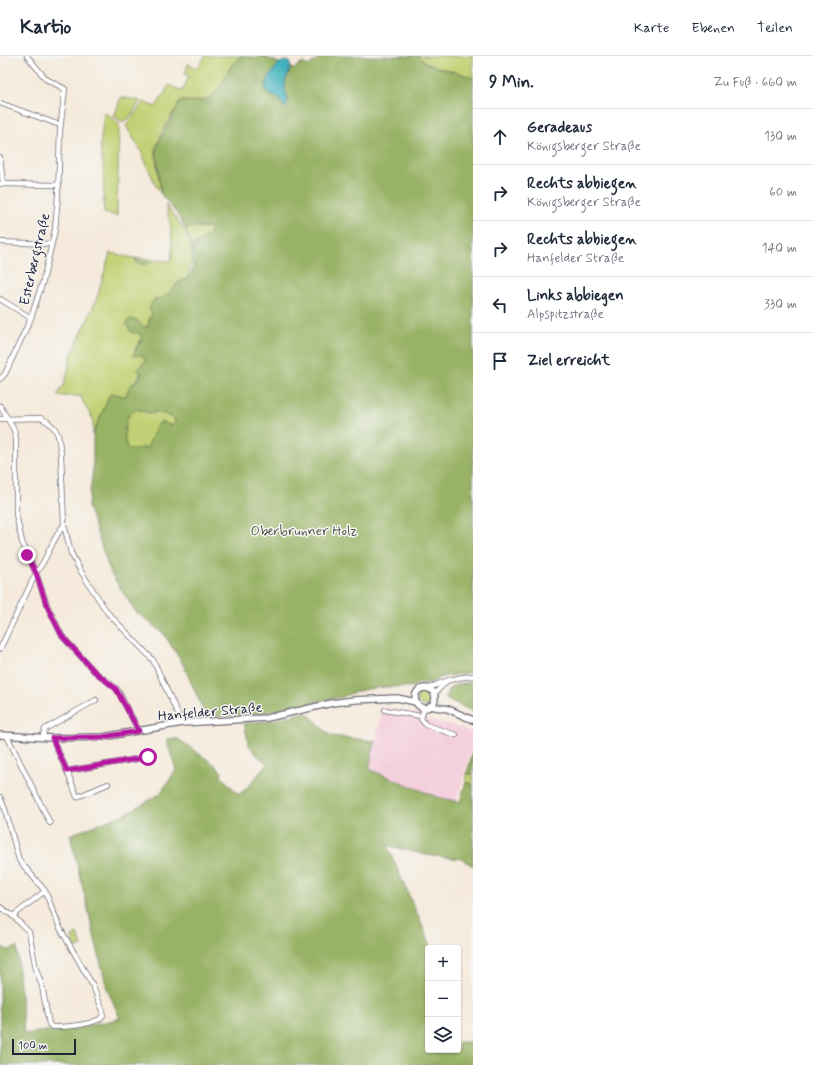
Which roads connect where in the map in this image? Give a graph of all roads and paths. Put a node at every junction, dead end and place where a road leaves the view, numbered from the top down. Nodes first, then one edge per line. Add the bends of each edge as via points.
1 (26, 56) edge
2 (0, 103) edge
3 (60, 125) junction
4 (0, 157) edge
5 (2, 184) edge
6 (59, 185) junction
7 (0, 242) edge
8 (51, 244) junction
9 (0, 298) edge
10 (31, 318) junction
11 (0, 379) edge
12 (0, 406) edge
13 (0, 419) edge
14 (7, 419) junction
15 (64, 525) junction
16 (36, 573) junction
17 (0, 649) edge
18 (473, 676) edge
19 (447, 681) junction
20 (429, 688) junction
21 (416, 694) junction
22 (435, 695) junction
23 (397, 698) junction
24 (96, 700) dead end
25 (416, 702) junction
26 (430, 706) junction
27 (424, 708) junction
28 (448, 709) junction
29 (385, 710) dead end
30 (421, 716) junction
31 (473, 720) edge
32 (182, 724) junction
33 (139, 731) junction
34 (456, 734) dead end
35 (0, 735) edge
36 (7, 736) junction
37 (42, 738) junction
38 (52, 738) junction
39 (148, 757) dead end
40 (67, 771) junction
41 (108, 784) dead end
42 (0, 798) edge
43 (50, 823) dead end
44 (45, 890) junction
45 (0, 907) edge
46 (13, 916) junction

1 - 3 street, Esterbergstraße via 41,75 65,89
2 - 3 street
3 - 6 street, Esterbergstraße
4 - 5 street
5 - 6 street
6 - 8 street, Esterbergstraße
7 - 8 street
8 - 10 street, Esterbergstraße
9 - 10 street
10 - 11 street, Esterbergstraße via 5,374
12 - 14 street
13 - 14 street
14 - 15 street via 41,418 55,429 61,454
14 - 16 street via 16,439 16,514 22,542
15 - 16 street via 44,564
15 - 32 street via 71,553 80,570 107,612 153,660
16 - 17 street
16 - 33 street via 47,606 62,636 94,671 116,689
18 - 19 street
19 - 20 street
19 - 22 street
20 - 21 street via 421,688
20 - 22 street
21 - 23 street, Hanfelder Straße
21 - 25 street
22 - 26 street
22 - 28 street
23 - 25 street, Hanfelder Straße
23 - 32 street, Hanfelder Straße via 332,703 268,718
24 - 37 street via 44,729
25 - 27 street
26 - 27 street
26 - 28 street
27 - 30 street
28 - 31 street
29 - 30 street
30 - 34 street via 426,725
32 - 33 street, Hanfelder Straße
33 - 38 street, Hanfelder Straße via 98,738
35 - 36 street, Hanfelder Straße
36 - 37 street, Hanfelder Straße
36 - 43 street
37 - 38 street, Hanfelder Straße
38 - 40 street
39 - 40 street
40 - 41 street via 77,796
42 - 44 street via 19,860
44 - 46 street
44 - 46 street via 66,939 93,986 103,1011 100,1019 85,1024 57,1027 49,1024 28,932
45 - 46 street

